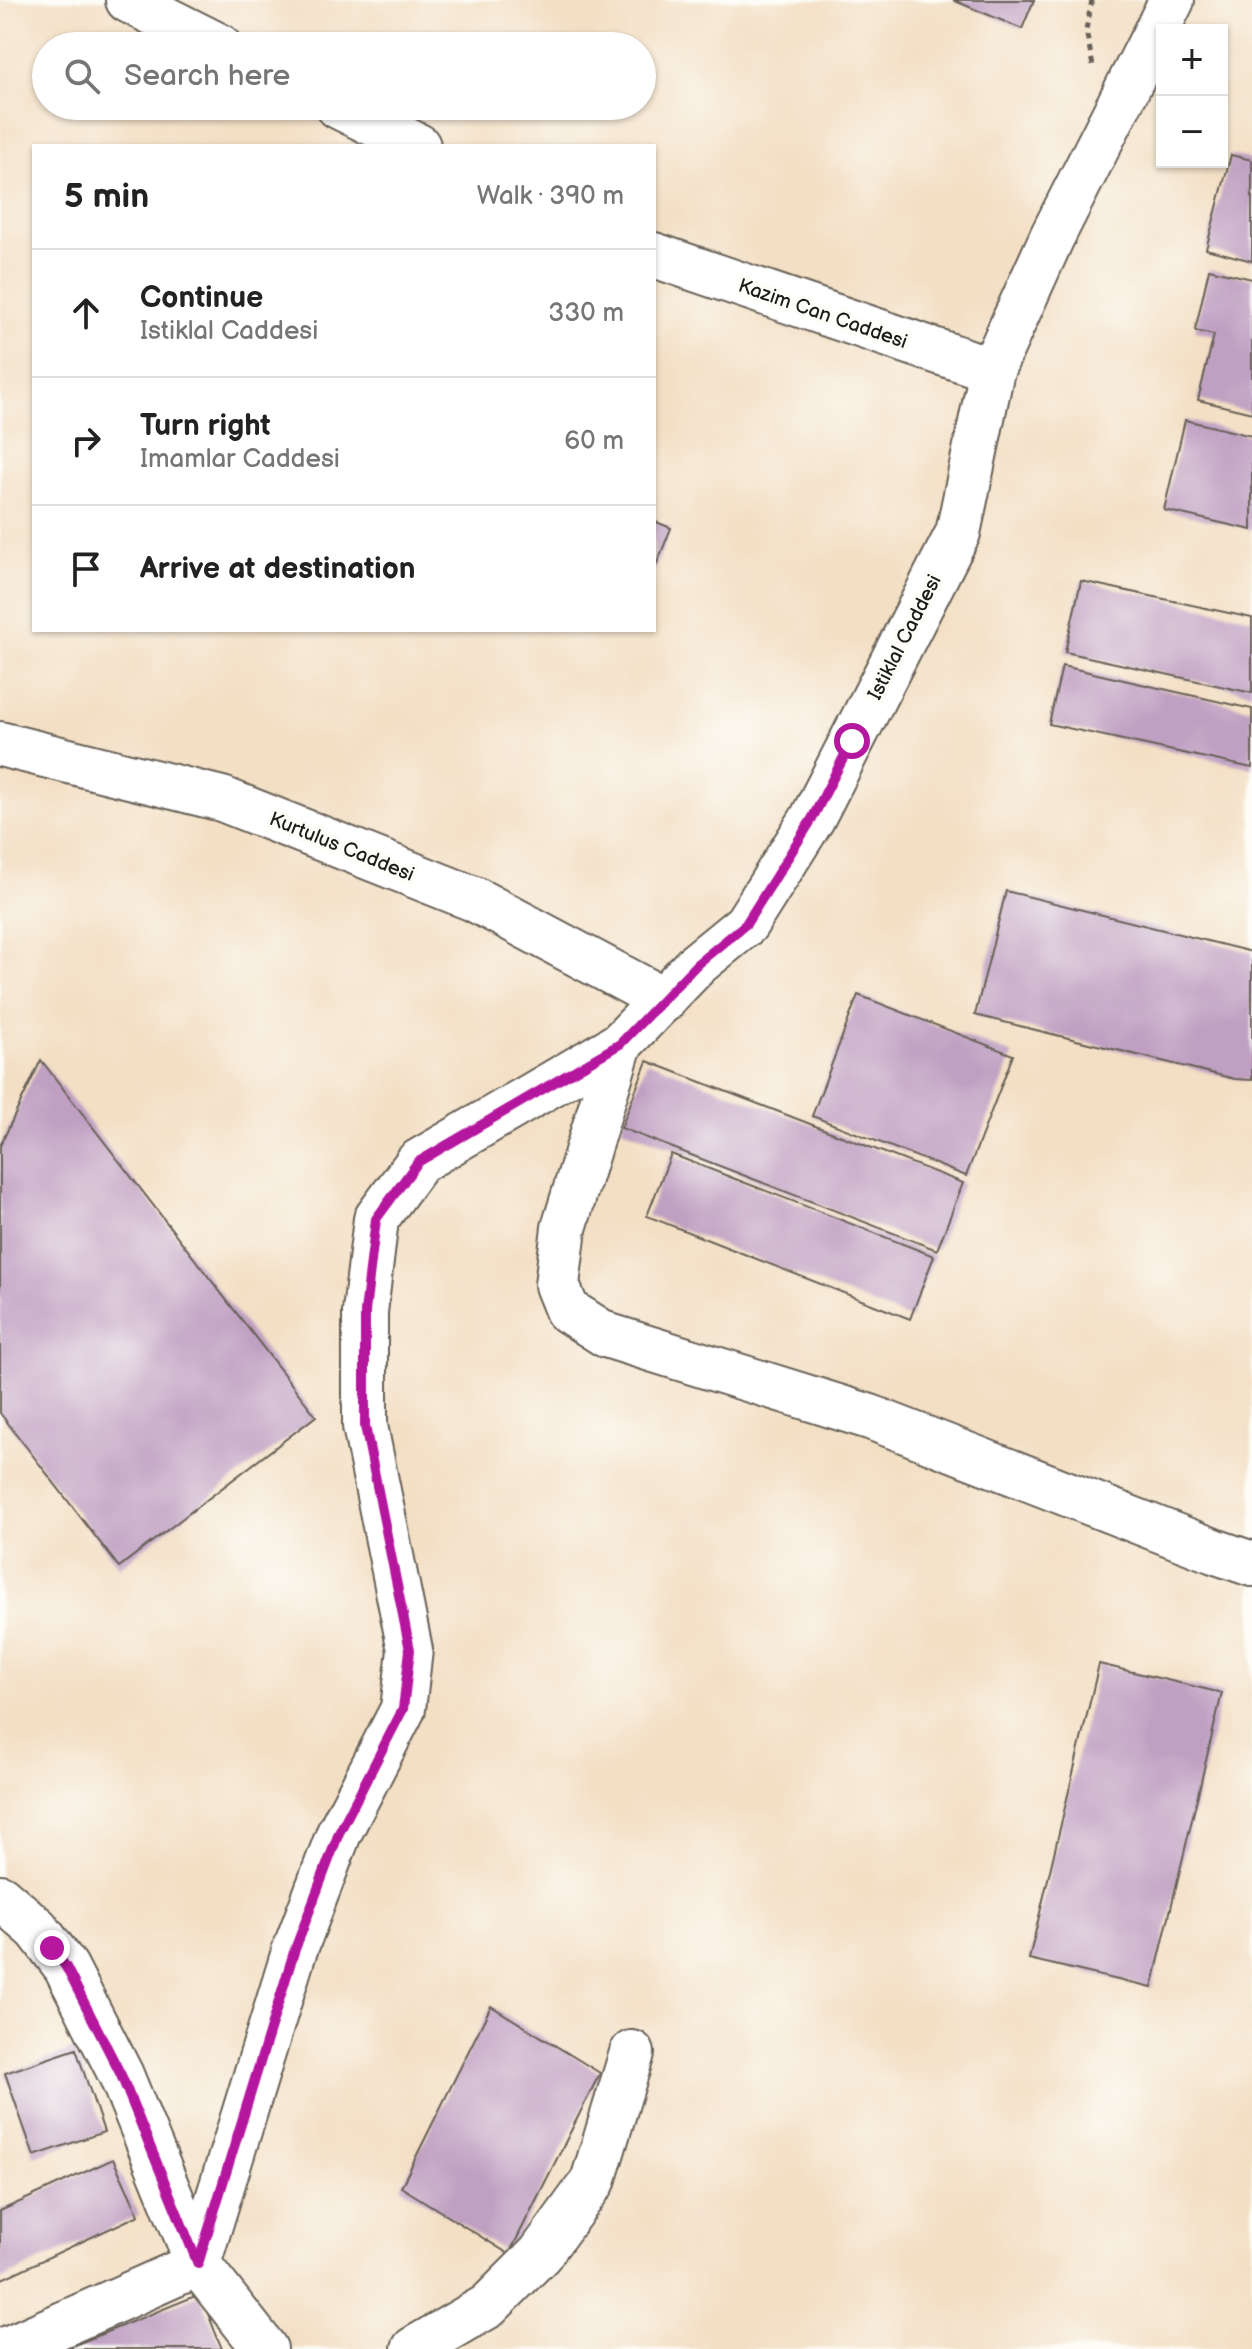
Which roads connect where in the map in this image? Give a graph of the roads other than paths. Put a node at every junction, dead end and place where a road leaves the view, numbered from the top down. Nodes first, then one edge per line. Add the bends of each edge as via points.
1 (128, 0) edge
2 (1172, 0) edge
3 (191, 32) edge
4 (366, 120) edge
5 (414, 144) edge
6 (656, 256) edge
7 (992, 370) junction
8 (0, 744) edge
9 (664, 1000) junction
10 (620, 1044) junction
11 (1252, 1564) edge
12 (0, 1897) edge
13 (632, 2053) dead end
14 (198, 2264) junction
15 (7, 2349) edge
16 (265, 2349) edge
17 (414, 2349) edge

1 - 3 street
2 - 7 street, Istiklal Caddesi via 1052,237
4 - 5 street
6 - 7 street, Kazim Can Caddesi
7 - 9 street, Istiklal Caddesi via 958,533 812,819 746,924
8 - 9 street, Kurtulus Caddesi via 222,799 474,899
9 - 10 street, Istiklal Caddesi
10 - 11 street via 564,1228 557,1285 567,1310 606,1335 870,1417
10 - 14 street, Istiklal Caddesi via 418,1162 376,1219 365,1312 365,1426 410,1650 403,1709 339,1833 294,1952
12 - 14 street via 37,1929 66,1967 121,2075
13 - 17 street via 593,2181 540,2254 488,2306
14 - 15 street
14 - 16 street

